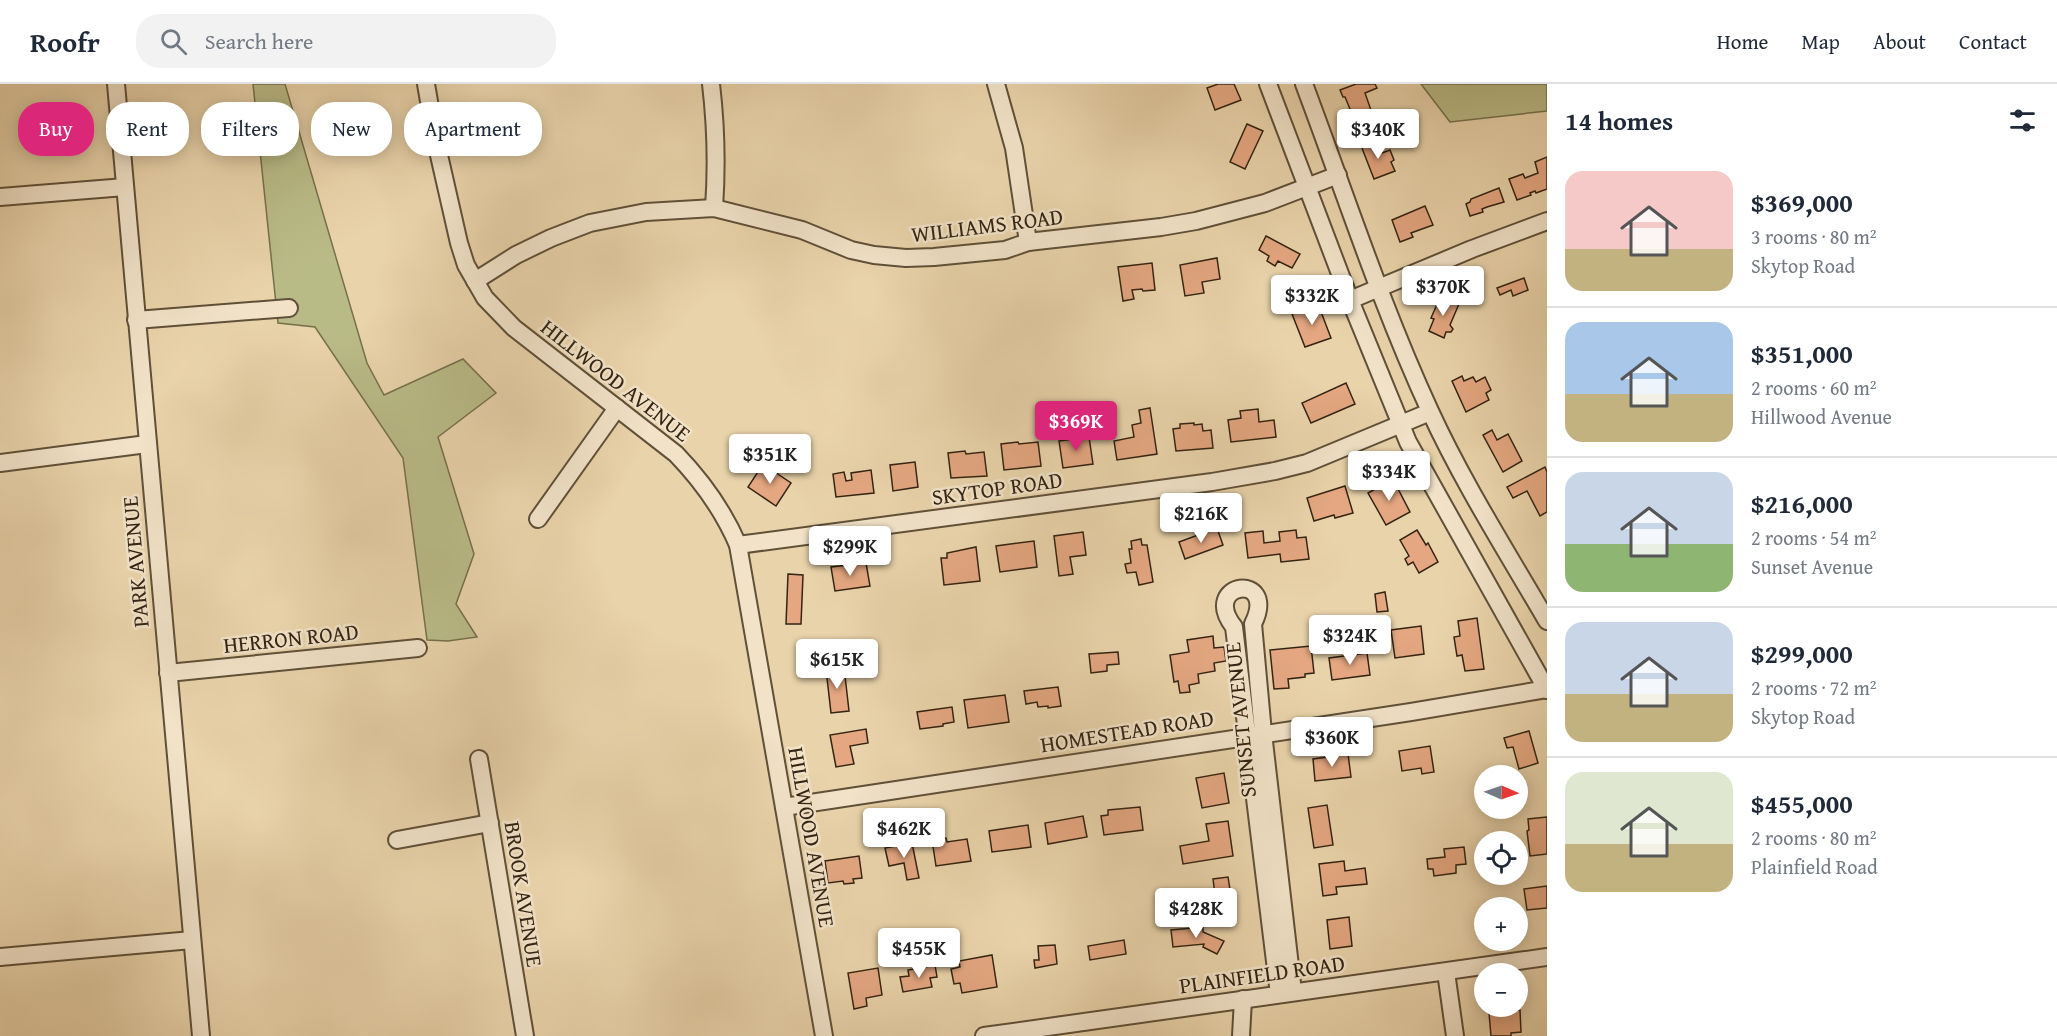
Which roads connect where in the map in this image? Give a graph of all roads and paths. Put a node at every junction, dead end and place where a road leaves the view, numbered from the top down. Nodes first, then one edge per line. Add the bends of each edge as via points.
1 (116, 84) edge
2 (426, 84) edge
3 (711, 84) edge
4 (996, 84) edge
5 (1268, 84) edge
6 (1304, 84) edge
7 (1338, 175) junction
8 (124, 187) junction
9 (1306, 187) junction
10 (0, 197) edge
11 (714, 208) junction
12 (1547, 221) edge
13 (1028, 242) junction
14 (475, 281) junction
15 (1379, 287) junction
16 (1350, 300) junction
17 (289, 308) dead end
18 (136, 320) junction
19 (617, 408) junction
20 (1430, 412) junction
21 (1400, 425) junction
22 (147, 444) junction
23 (0, 463) edge
24 (538, 519) dead end
25 (738, 545) junction
26 (1547, 621) edge
27 (418, 648) dead end
28 (168, 673) junction
29 (1547, 689) edge
30 (1255, 734) junction
31 (480, 759) dead end
32 (784, 807) junction
33 (490, 823) junction
34 (397, 840) dead end
35 (192, 940) junction
36 (0, 957) edge
37 (1547, 957) edge
38 (1446, 972) junction
39 (1286, 993) junction
40 (1243, 999) junction
41 (201, 1036) edge
42 (525, 1036) edge
43 (824, 1036) edge
44 (984, 1036) edge
45 (1241, 1036) edge
46 (1455, 1036) edge

1 - 8 street, PARK AVENUE
2 - 14 street, HILLWOOD AVENUE via 459,243
3 - 11 street via 716,122
4 - 13 street via 1014,148
5 - 9 street
6 - 7 street
7 - 9 street, WILLIAMS ROAD
7 - 15 street
8 - 10 street
8 - 18 street, PARK AVENUE
9 - 13 street, WILLIAMS ROAD via 1265,203 1161,228
9 - 16 street
11 - 13 street, WILLIAMS ROAD via 793,228 874,255 944,256 1005,250
11 - 14 street, WILLIAMS ROAD via 646,212 591,223 516,255
12 - 15 street
14 - 19 street, HILLWOOD AVENUE via 485,298 514,328
15 - 16 street
15 - 20 street
16 - 21 street
17 - 18 street
18 - 22 street, PARK AVENUE
19 - 24 street
19 - 25 street, HILLWOOD AVENUE via 676,454 696,475 718,505
20 - 21 street, SKYTOP ROAD
20 - 26 street
21 - 25 street, SKYTOP ROAD via 1307,463 1275,471
21 - 29 street
22 - 23 street
22 - 28 street, PARK AVENUE
25 - 32 street, HILLWOOD AVENUE
27 - 28 street, HERRON ROAD
28 - 35 street, PARK AVENUE
29 - 30 street, HOMESTEAD ROAD
30 - 30 street, SUNSET AVENUE via 1253,624 1258,603 1254,592 1241,587 1230,592 1225,609 1234,627
30 - 32 street, HOMESTEAD ROAD
30 - 39 street, SUNSET AVENUE
31 - 33 street, BROOK AVENUE
32 - 43 street, HILLWOOD AVENUE
33 - 34 street
33 - 42 street, BROOK AVENUE
35 - 36 street
35 - 41 street, PARK AVENUE
37 - 38 street, PLAINFIELD ROAD
38 - 39 street, PLAINFIELD ROAD
38 - 46 street
39 - 40 street, PLAINFIELD ROAD
40 - 44 street, PLAINFIELD ROAD
40 - 45 street

